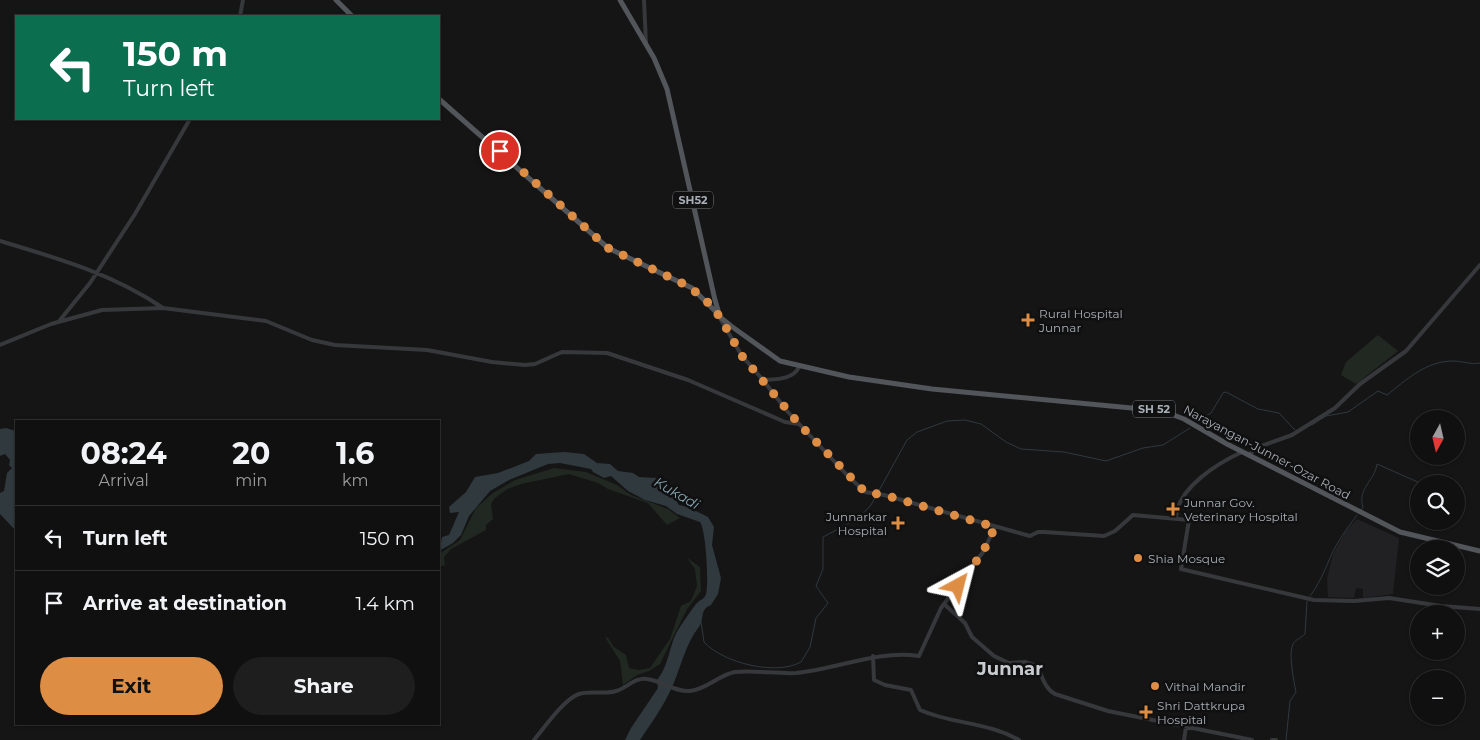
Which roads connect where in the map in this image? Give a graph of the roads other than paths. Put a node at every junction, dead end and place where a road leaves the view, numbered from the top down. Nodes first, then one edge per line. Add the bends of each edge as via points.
1 (244, 0) edge
2 (336, 0) edge
3 (620, 0) edge
4 (644, 0) edge
5 (240, 15) edge
6 (351, 15) edge
7 (646, 44) junction
8 (440, 100) edge
9 (189, 120) edge
10 (0, 240) edge
11 (1480, 265) edge
12 (97, 272) junction
13 (163, 308) junction
14 (720, 317) junction
15 (59, 321) junction
16 (0, 344) edge
17 (799, 367) junction
18 (763, 380) junction
19 (799, 424) junction
20 (1243, 452) junction
21 (1249, 455) junction
22 (1176, 518) junction
23 (995, 527) junction
24 (1480, 551) edge
25 (944, 604) junction
26 (1480, 608) edge
27 (873, 656) junction
28 (1186, 727) junction
29 (534, 740) edge
30 (1019, 740) edge
31 (1184, 740) edge
32 (1252, 740) edge
33 (1272, 740) edge
34 (1276, 740) edge

1 - 5 street
2 - 6 main road
3 - 7 main road, SH52
4 - 7 street
7 - 14 main road, SH52 via 667,89
8 - 14 main road, Narayangan-Junner-Ozar Road via 608,248 692,288
9 - 12 street via 150,190
10 - 12 street
11 - 21 street via 1406,351 1360,384 1335,408 1292,435 1256,448
12 - 13 street via 132,287
12 - 15 street
13 - 15 street via 116,308
13 - 19 street via 266,321 312,340 335,345 427,350 499,363 535,364 562,352 607,353 688,380 785,422
14 - 17 main road, Narayangan-Junner-Ozar Road via 771,356
14 - 18 street via 742,356
15 - 16 street
17 - 18 street via 797,372 787,377
17 - 20 main road, Narayangan-Junner-Ozar Road / SH 52 via 891,385 1163,410 1184,418
18 - 19 street
19 - 23 street via 865,492
20 - 21 main road, Narayangan-Junner-Ozar Road / SH 52
20 - 22 street via 1223,462 1192,488 1180,504
21 - 24 main road, Narayangan-Junner-Ozar Road / SH 52 via 1400,532
22 - 23 street via 1130,516 1115,531 1104,536 1044,532 1030,536
22 - 26 street via 1189,520 1181,569 1314,600 1389,598
23 - 25 street via 983,552
25 - 27 street via 920,655
25 - 28 street via 965,623 972,637 994,656 1009,662 1038,666 1040,677 1055,694 1108,711
27 - 29 street via 797,672 735,672 695,690 672,689 652,680 639,679 614,692 576,696 561,708
27 - 30 street via 874,680 910,689 920,710 982,725
28 - 31 street
28 - 32 street
33 - 34 street

